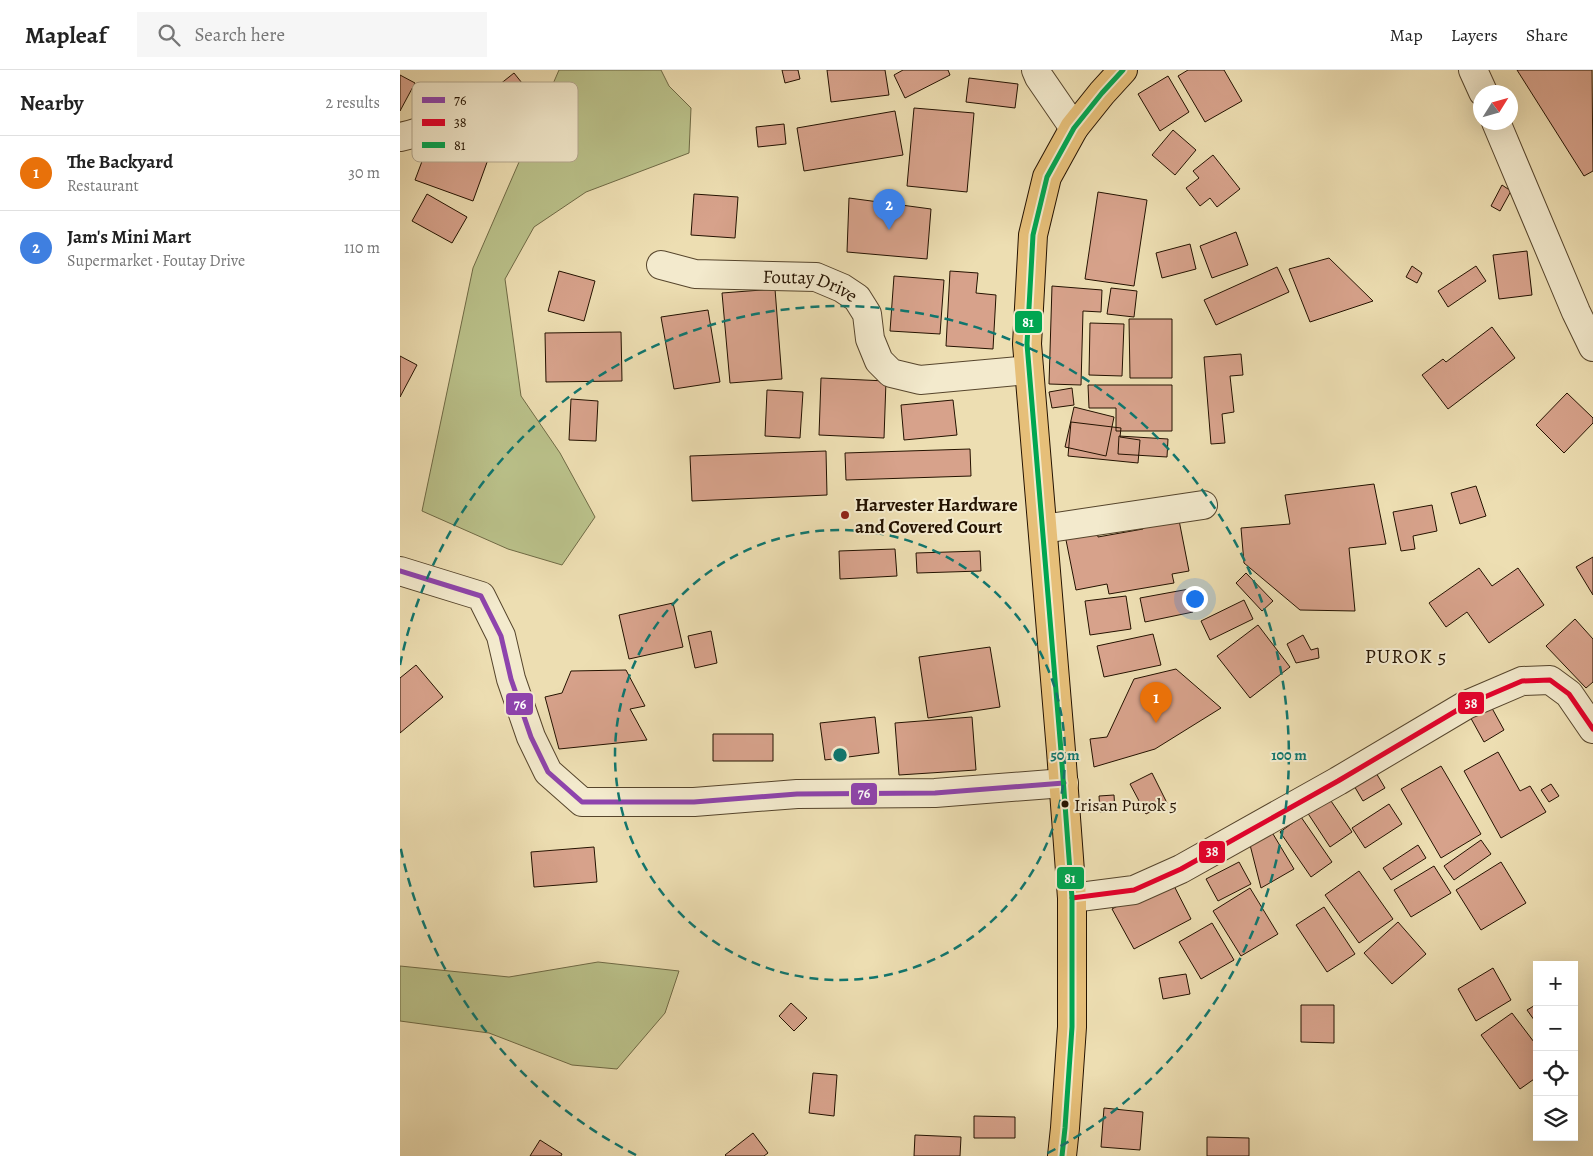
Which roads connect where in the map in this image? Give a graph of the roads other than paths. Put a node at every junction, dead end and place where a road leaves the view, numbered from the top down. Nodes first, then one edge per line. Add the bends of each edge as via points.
1 (1036, 70) edge
2 (1122, 70) edge
3 (1473, 70) edge
4 (1480, 85) edge
5 (1074, 128) junction
6 (1499, 130) edge
7 (661, 265) dead end
8 (1593, 348) edge
9 (1029, 370) junction
10 (1203, 505) dead end
11 (1043, 529) junction
12 (400, 571) edge
13 (1593, 729) edge
14 (1064, 783) junction
15 (1072, 898) junction
16 (1062, 1156) edge

1 - 5 street
2 - 5 highway
3 - 4 street
5 - 9 highway via 1047,177 1033,235 1027,344
6 - 8 street
7 - 9 street, Foutay Drive via 695,274 816,278 842,288 857,298 867,314 870,339 879,361 891,373 920,380
9 - 11 highway
10 - 11 street
11 - 14 highway
12 - 14 street via 481,596 501,636 511,679 548,772 582,802 694,802 797,794 935,793
13 - 15 street via 1569,694 1550,680 1522,681 1466,705 1181,869 1134,890
14 - 15 highway
15 - 16 highway via 1072,1027

